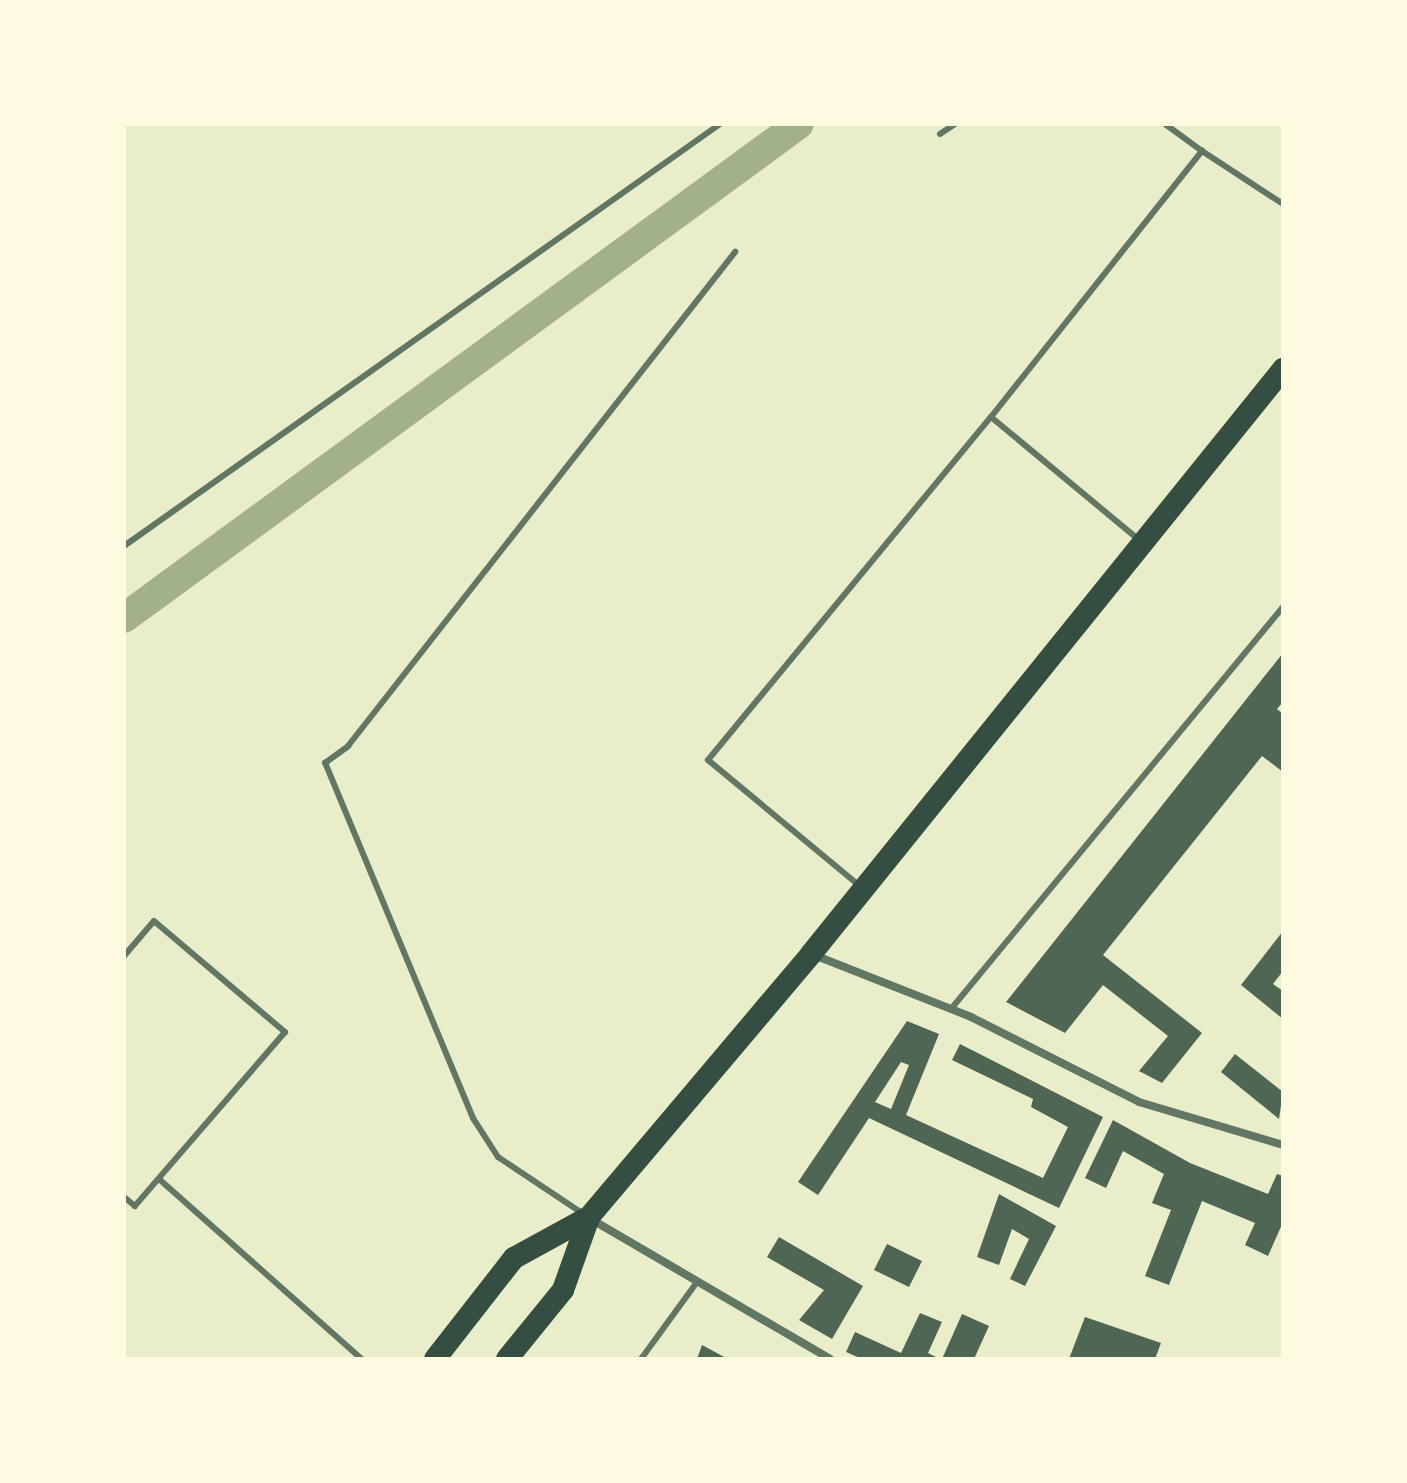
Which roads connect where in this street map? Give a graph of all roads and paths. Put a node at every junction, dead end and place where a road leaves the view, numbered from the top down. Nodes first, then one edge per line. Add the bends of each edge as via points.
1 (720, 124) edge
2 (955, 124) edge
3 (1165, 124) edge
4 (940, 134) dead end
5 (1202, 151) junction
6 (1283, 204) edge
7 (735, 252) dead end
8 (1283, 369) edge
9 (991, 417) junction
10 (1143, 543) junction
11 (124, 546) edge
12 (1283, 607) edge
13 (864, 890) junction
14 (811, 954) junction
15 (124, 956) edge
16 (951, 1009) junction
17 (1283, 1145) edge
18 (159, 1179) junction
19 (124, 1197) edge
20 (589, 1217) junction
21 (697, 1282) junction
22 (362, 1359) edge
23 (435, 1359) edge
24 (507, 1359) edge
25 (641, 1359) edge
26 (830, 1359) edge

1 - 11 lane
2 - 4 lane
3 - 5 lane
5 - 6 lane
5 - 9 lane
7 - 20 lane via 348,746 325,763 473,1118 498,1157
8 - 10 highway
9 - 10 lane
9 - 13 lane via 708,760
10 - 13 highway
12 - 16 lane
13 - 14 highway
14 - 16 street
14 - 20 highway
15 - 18 lane via 154,921 285,1032
16 - 17 street via 1139,1102
18 - 19 lane via 135,1206
18 - 22 lane
20 - 21 street
20 - 23 highway via 514,1258
20 - 24 highway via 563,1290
21 - 25 lane
21 - 26 street

